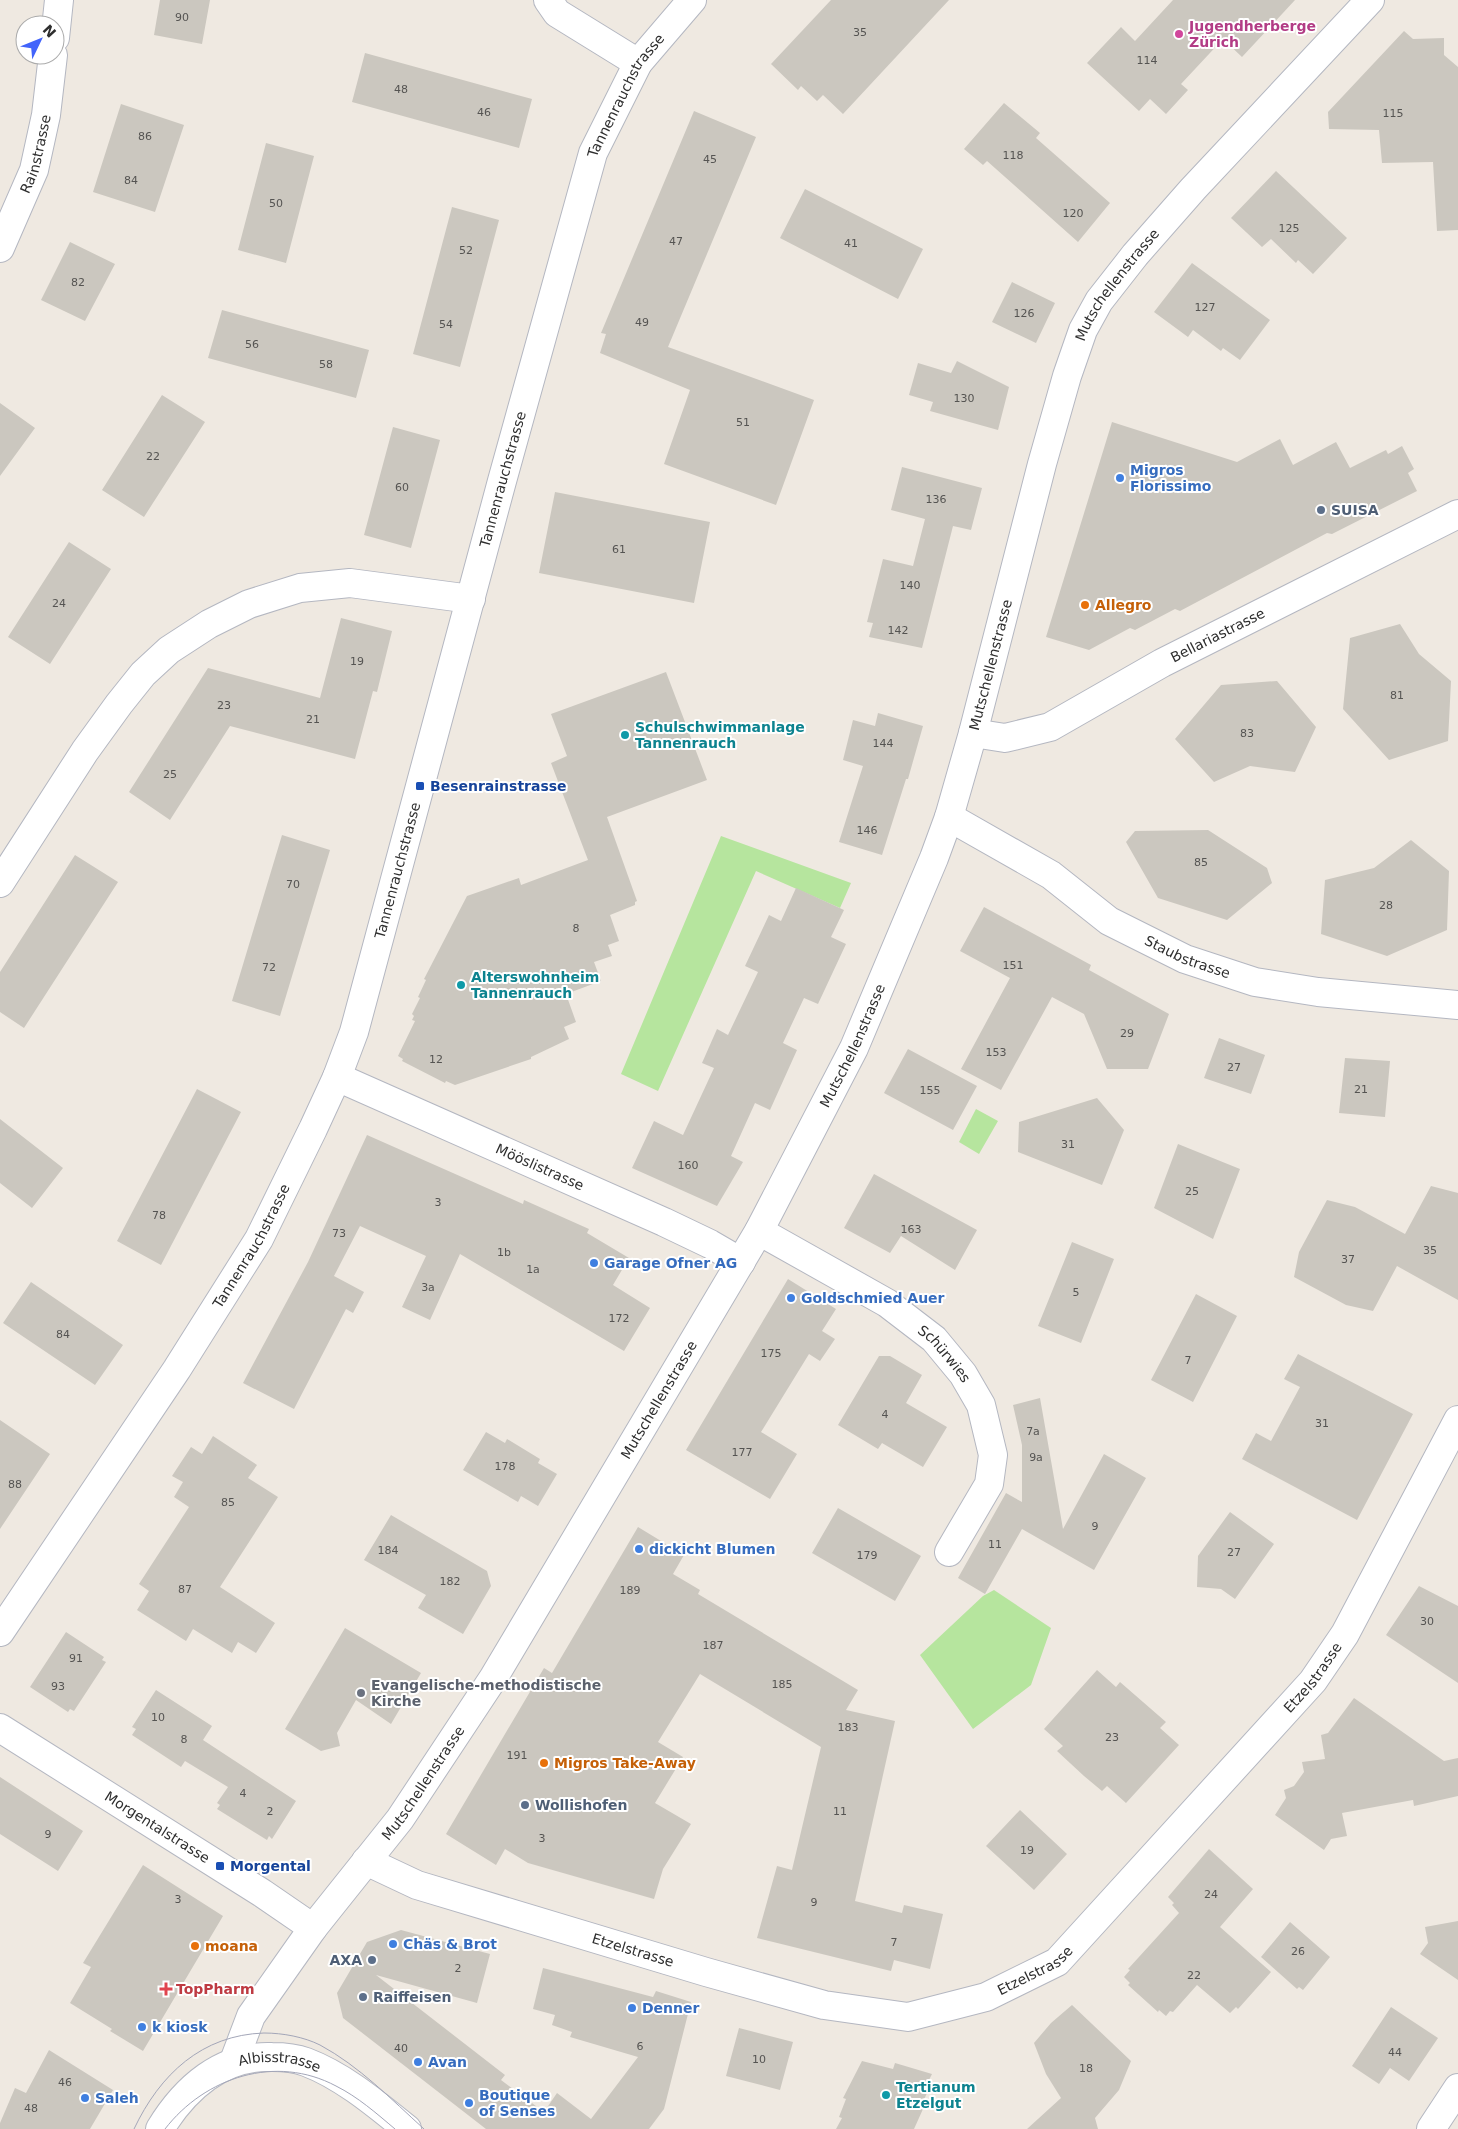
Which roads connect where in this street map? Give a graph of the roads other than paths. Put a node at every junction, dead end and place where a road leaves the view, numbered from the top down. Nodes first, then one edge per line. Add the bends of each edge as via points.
1 (59, 0) edge
2 (548, 0) edge
3 (692, 0) edge
4 (1370, 0) edge
5 (57, 15) edge
6 (638, 63) junction
7 (52, 65) edge
8 (0, 248) edge
9 (1458, 514) edge
10 (471, 599) junction
11 (973, 733) junction
12 (949, 817) junction
13 (0, 883) edge
14 (1458, 1006) edge
15 (337, 1077) junction
16 (759, 1231) junction
17 (741, 1262) junction
18 (1458, 1420) edge
19 (949, 1552) dead end
20 (0, 1632) edge
21 (0, 1728) edge
22 (366, 1861) junction
23 (314, 1928) junction
24 (234, 2061) junction
25 (1458, 2088) edge
26 (160, 2129) edge
27 (407, 2129) edge
28 (1431, 2129) edge

1 - 5 street
2 - 6 street via 557,13
3 - 6 street, Tannenrauchstrasse
4 - 11 street, Mutschellenstrasse via 1140,249 1099,301 1083,330 1045,455
6 - 10 street, Tannenrauchstrasse via 593,153
7 - 8 street, Rainstrasse via 46,115 34,170
9 - 11 street, Bellariastrasse via 1162,663 1050,727 1005,738
10 - 13 street via 350,583 300,588 249,604 210,624 169,650 143,674 85,751
10 - 15 street, Tannenrauchstrasse via 354,1032
11 - 12 street, Mutschellenstrasse
12 - 14 street, Staubstrasse via 1051,875 1109,921 1185,959 1255,982 1318,992
12 - 16 street, Mutschellenstrasse via 854,1048
15 - 17 street, Mööslistrasse via 664,1222
15 - 20 street, Tannenrauchstrasse via 259,1239 177,1369
16 - 17 street, Mutschellenstrasse
16 - 19 street, Schürwies via 887,1303 934,1338 981,1405 993,1455 989,1484
17 - 22 street, Mutschellenstrasse via 490,1683 415,1798
18 - 22 street, Etzelstrasse via 1345,1634 1313,1681 1058,1962 986,1997 908,2017 824,2005 417,1885
21 - 23 street, Morgentalstrasse
22 - 23 street, Mutschellenstrasse
23 - 24 street, Mutschellenstrasse via 251,2016
24 - 26 street, Albisstrasse via 213,2071 191,2089
24 - 27 street, Albisstrasse via 256,2056 304,2061 355,2089
25 - 28 street

